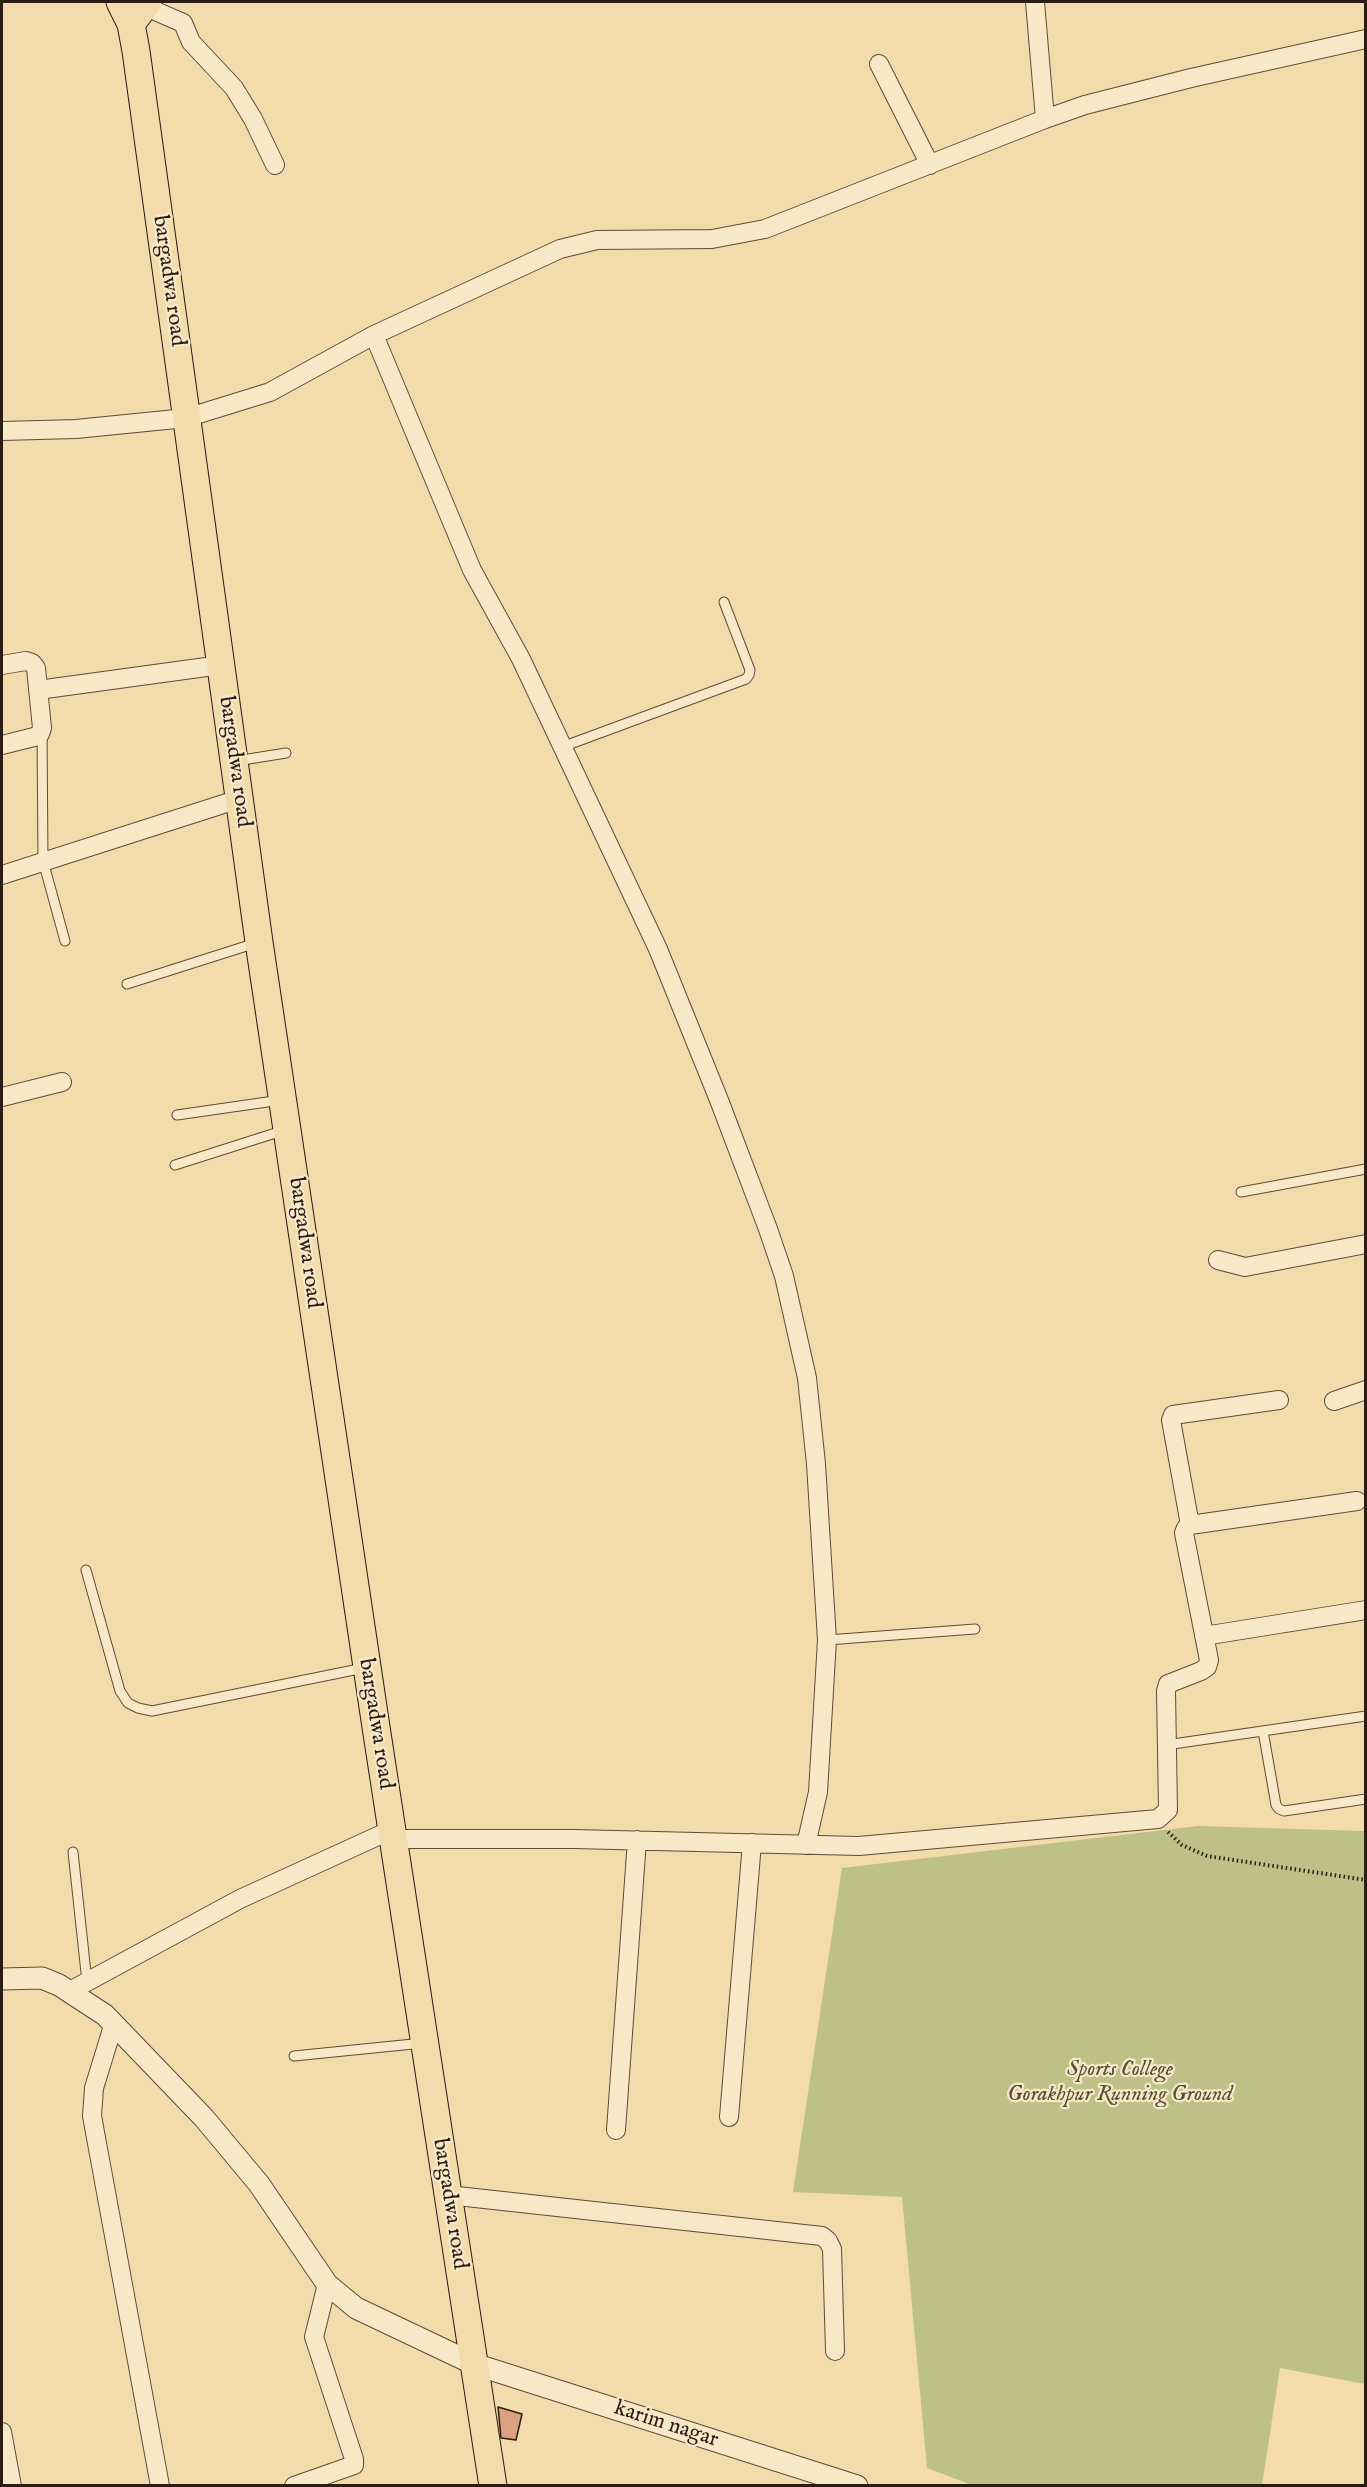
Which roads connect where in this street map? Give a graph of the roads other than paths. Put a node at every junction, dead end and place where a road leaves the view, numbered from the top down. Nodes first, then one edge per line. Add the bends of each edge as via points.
1 (1035, 2) edge
2 (135, 7) edge
3 (1365, 39) edge
4 (879, 63) dead end
5 (1045, 119) junction
6 (275, 165) dead end
7 (930, 165) junction
8 (374, 335) junction
9 (186, 418) junction
10 (2, 431) edge
11 (724, 602) dead end
12 (2, 665) edge
13 (221, 665) junction
14 (38, 690) junction
15 (42, 728) junction
16 (2, 745) edge
17 (562, 747) junction
18 (286, 753) dead end
19 (234, 762) junction
20 (239, 799) junction
21 (43, 861) junction
22 (2, 875) edge
23 (64, 941) dead end
24 (259, 942) junction
25 (127, 984) dead end
26 (62, 1082) dead end
27 (2, 1097) edge
28 (282, 1100) junction
29 (177, 1115) dead end
30 (287, 1130) junction
31 (175, 1165) dead end
32 (1365, 1169) edge
33 (1241, 1192) dead end
34 (1365, 1244) edge
35 (1218, 1260) dead end
36 (1365, 1390) edge
37 (1279, 1400) dead end
38 (1334, 1401) dead end
39 (1357, 1501) dead end
40 (1190, 1525) junction
41 (86, 1570) dead end
42 (1365, 1610) edge
43 (975, 1629) dead end
44 (1204, 1636) junction
45 (827, 1640) junction
46 (367, 1668) junction
47 (1365, 1716) edge
48 (1263, 1731) junction
49 (1166, 1745) junction
50 (1365, 1799) edge
51 (392, 1835) junction
52 (637, 1840) junction
53 (752, 1843) junction
54 (806, 1845) junction
55 (73, 1852) dead end
56 (2, 1979) edge
57 (78, 1987) junction
58 (114, 2023) junction
59 (424, 2043) junction
60 (294, 2056) dead end
61 (729, 2117) dead end
62 (616, 2130) dead end
63 (448, 2195) junction
64 (327, 2284) junction
65 (835, 2351) dead end
66 (474, 2364) junction
67 (2, 2432) edge
68 (12, 2486) edge
69 (160, 2486) edge
70 (294, 2486) edge
71 (493, 2486) edge
72 (857, 2486) edge

1 - 5 street
2 - 6 street via 183,23 191,42 234,88
2 - 9 main road, bargadwa road
3 - 5 street via 1180,80
4 - 7 street
5 - 7 street
7 - 8 street via 765,230 740,236 576,244
8 - 9 street via 270,392
8 - 17 street via 472,570
9 - 10 street via 76,429
9 - 13 main road, bargadwa road
11 - 17 lane via 750,670 746,679
12 - 14 street via 32,663
13 - 14 street
13 - 19 main road, bargadwa road
14 - 15 street
15 - 16 street via 34,737
15 - 21 lane
17 - 45 street via 658,949 784,1276 807,1378
18 - 19 lane
19 - 20 main road, bargadwa road
20 - 21 street
20 - 24 main road, bargadwa road
21 - 22 street
21 - 23 lane
24 - 25 lane
24 - 28 main road, bargadwa road
26 - 27 street
28 - 29 lane
28 - 30 main road, bargadwa road
30 - 31 lane
30 - 46 main road, bargadwa road
32 - 33 lane
34 - 35 street via 1245,1267
36 - 38 street
37 - 40 street via 1173,1415
39 - 40 street
40 - 44 street via 1184,1533
41 - 46 lane via 120,1691 128,1703 138,1708 152,1711
42 - 44 street
43 - 45 lane
44 - 49 street via 1207,1667 1168,1684
45 - 54 street via 819,1792
46 - 51 main road, bargadwa road
47 - 48 lane
48 - 49 lane
48 - 50 lane via 1279,1809
49 - 54 street via 1168,1810 1158,1819 874,1846
51 - 52 street
51 - 57 street via 240,1899
51 - 59 main road, bargadwa road
52 - 53 street
52 - 62 street
53 - 54 street
53 - 61 street
55 - 57 lane
56 - 57 street, karim nagar via 42,1978
57 - 58 street, karim nagar
58 - 64 street, karim nagar via 204,2118 259,2184
58 - 69 street via 94,2088 92,2116
59 - 60 lane
59 - 63 main road, bargadwa road
63 - 65 street via 822,2236 832,2249
63 - 66 main road, bargadwa road
64 - 66 street, karim nagar via 356,2308
64 - 70 street via 315,2344 354,2464
66 - 71 main road, bargadwa road
66 - 72 street, karim nagar
67 - 68 street

